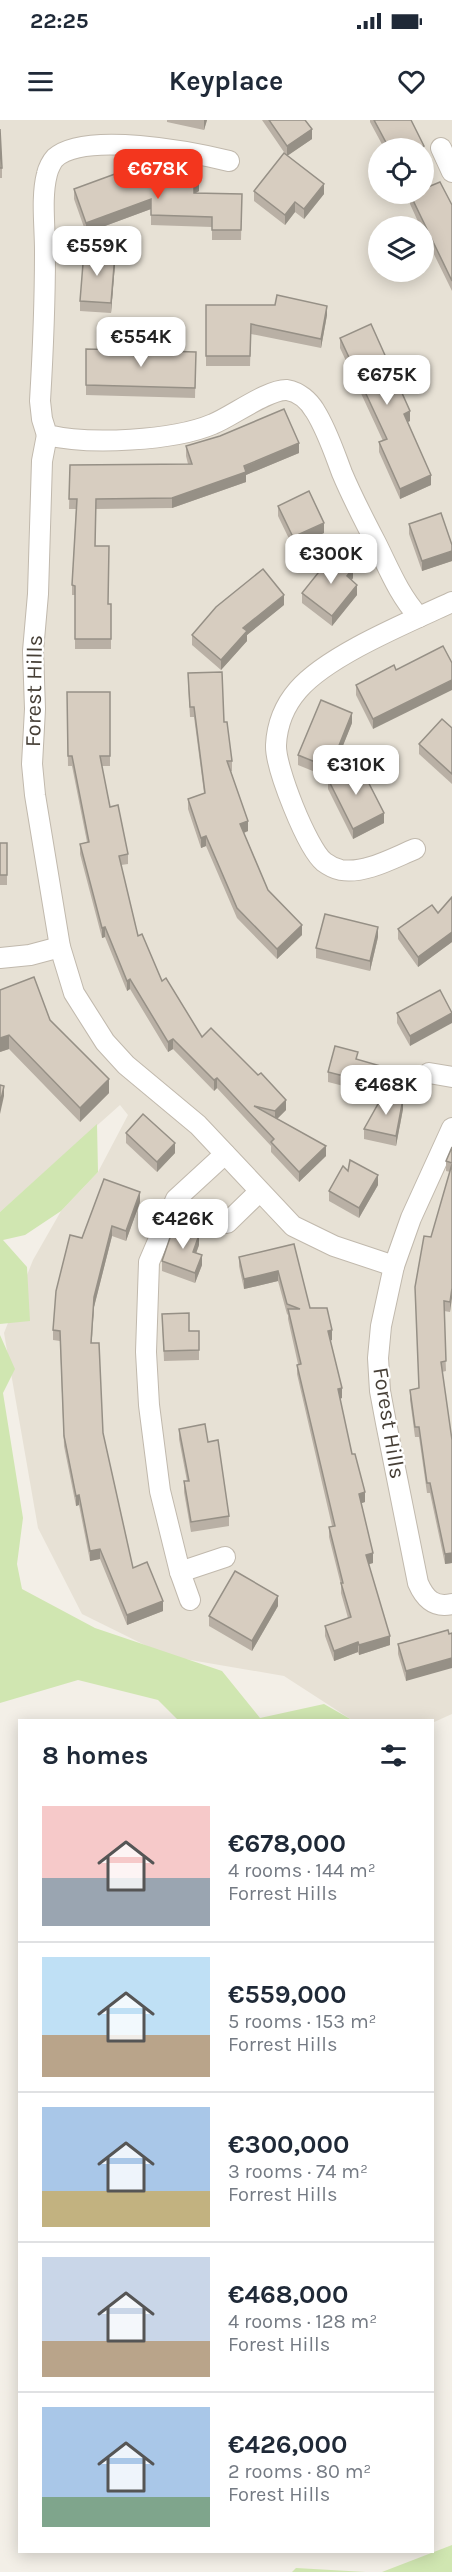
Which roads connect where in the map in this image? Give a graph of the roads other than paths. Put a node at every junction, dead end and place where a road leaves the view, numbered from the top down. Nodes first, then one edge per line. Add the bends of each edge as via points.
1 (441, 148) dead end
2 (228, 162) dead end
3 (452, 172) edge
4 (47, 435) junction
5 (452, 602) edge
6 (419, 617) junction
7 (415, 849) dead end
8 (60, 947) junction
9 (0, 958) edge
10 (429, 1073) dead end
11 (452, 1077) edge
12 (452, 1128) edge
13 (225, 1154) junction
14 (259, 1192) junction
15 (228, 1223) dead end
16 (394, 1266) junction
17 (225, 1557) dead end
18 (180, 1572) junction
19 (190, 1600) dead end
20 (452, 1604) edge

1 - 3 street
2 - 4 street via 161,148 112,145 74,148 54,159 47,173 45,193 40,401
4 - 6 street via 73,439 171,436 212,425 269,395 285,390 301,395 314,408 352,497 394,580
4 - 8 street, Forest Hills via 42,461 33,651 32,764
5 - 6 street
6 - 7 street via 311,677 286,708 278,727 276,747 294,808 312,848 324,862 340,870 359,869
8 - 9 street
8 - 13 street, Forest Hills via 75,993 105,1042
10 - 11 street
12 - 16 street
13 - 14 street, Forest Hills
13 - 18 street via 176,1199 149,1262 149,1405 160,1491
14 - 15 street
14 - 16 street, Forest Hills via 293,1226 313,1237
16 - 20 street, Forest Hills via 381,1326 380,1391 418,1583 423,1597 433,1604
17 - 18 street
18 - 19 street

